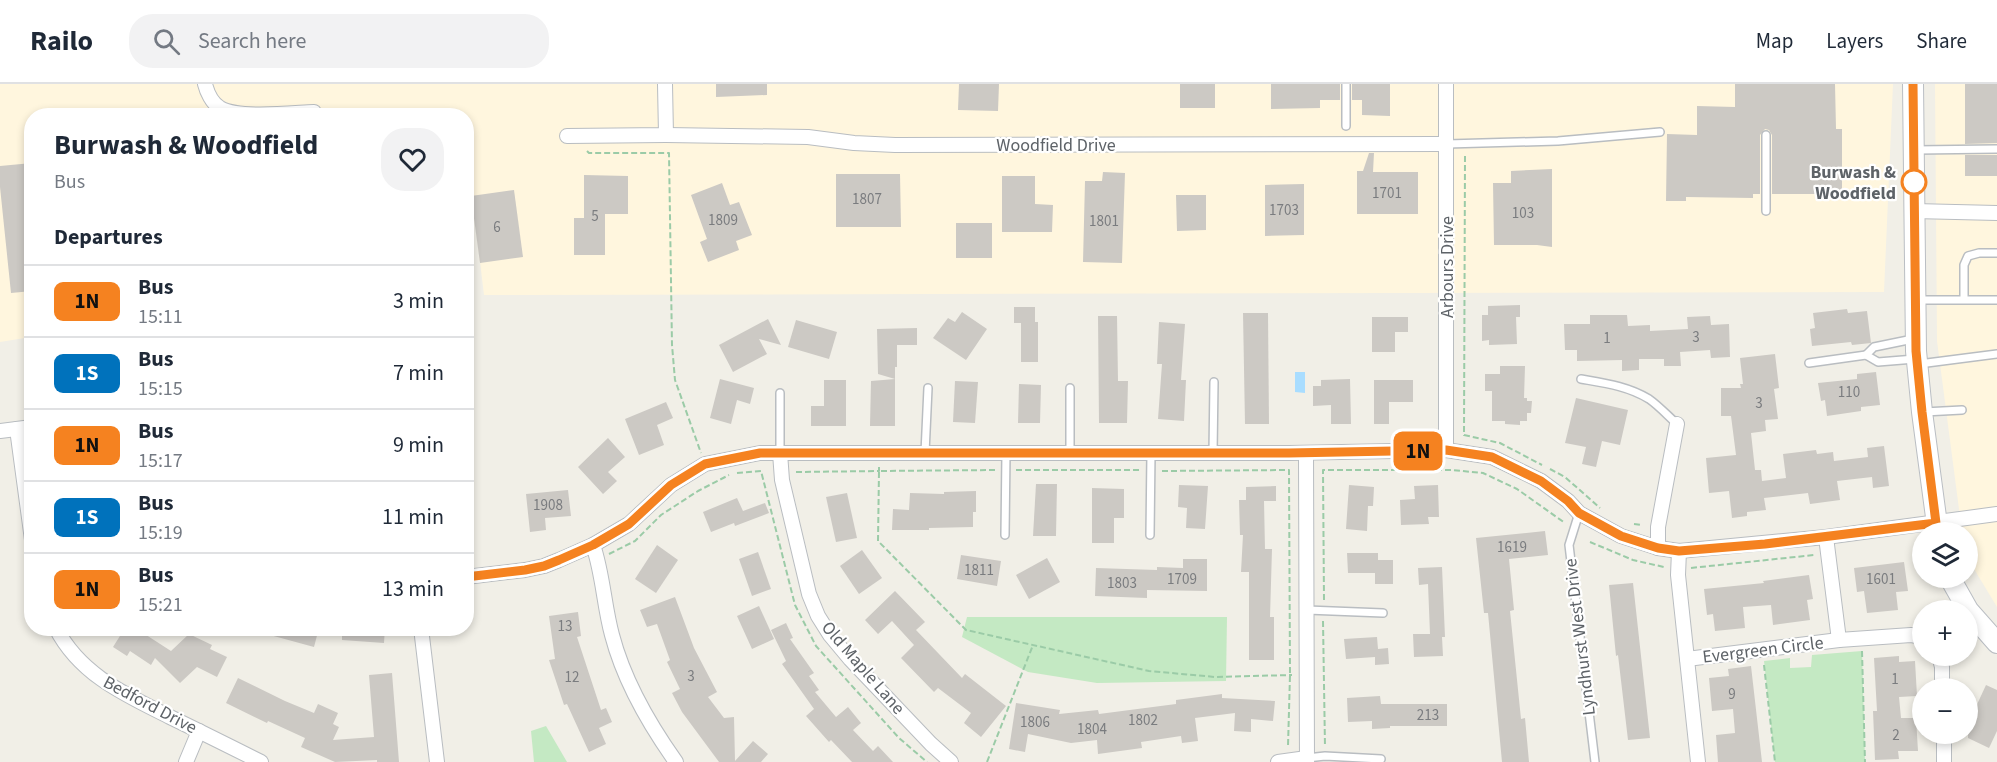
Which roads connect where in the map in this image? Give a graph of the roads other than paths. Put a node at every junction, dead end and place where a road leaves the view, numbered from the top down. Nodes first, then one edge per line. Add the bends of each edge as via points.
1 (205, 84) edge
2 (665, 84) edge
3 (1346, 84) edge
4 (1446, 84) edge
5 (1913, 84) edge
6 (221, 108) edge
7 (1346, 126) dead end
8 (1660, 132) dead end
9 (666, 135) junction
10 (1766, 135) dead end
11 (567, 136) dead end
12 (1447, 144) junction
13 (1997, 149) edge
14 (1913, 151) junction
15 (1766, 211) dead end
16 (1914, 211) junction
17 (1997, 213) edge
18 (1997, 253) edge
19 (1964, 299) junction
20 (1914, 300) junction
21 (1997, 300) edge
22 (1916, 354) junction
23 (1997, 354) edge
24 (1866, 355) junction
25 (1809, 363) dead end
26 (1581, 378) dead end
27 (1214, 382) dead end
28 (928, 388) dead end
29 (1070, 388) dead end
30 (780, 393) dead end
31 (1962, 410) dead end
32 (1922, 412) junction
33 (1677, 424) joint
34 (24, 428) edge
35 (0, 431) edge
36 (1446, 450) junction
37 (780, 453) junction
38 (926, 453) junction
39 (1006, 453) junction
40 (1070, 453) junction
41 (1151, 453) junction
42 (1213, 453) junction
43 (1306, 453) junction
44 (1579, 513) junction
45 (1997, 514) edge
46 (1936, 522) edge
47 (1963, 522) edge
48 (1912, 530) edge
49 (1005, 535) dead end
50 (1149, 535) dead end
51 (1826, 537) junction
52 (593, 545) junction
53 (1658, 548) junction
54 (1679, 551) junction
55 (474, 577) edge
56 (1956, 588) edge
57 (1307, 610) junction
58 (1383, 613) dead end
59 (1912, 634) edge
60 (61, 636) edge
61 (422, 636) edge
62 (1839, 640) junction
63 (1997, 644) edge
64 (1687, 659) junction
65 (199, 731) junction
66 (1944, 744) edge
67 (1381, 759) dead end
68 (1307, 760) edge
69 (186, 762) edge
70 (261, 762) edge
71 (437, 762) edge
72 (676, 762) edge
73 (951, 762) edge
74 (1278, 762) edge
75 (1595, 762) edge
76 (1698, 762) edge
77 (1944, 762) edge

1 - 6 street
2 - 9 street
3 - 7 lane
4 - 12 street, Arbours Drive
5 - 14 street
8 - 12 lane via 1558,141
9 - 11 street, Woodfield Drive
9 - 12 street, Woodfield Drive via 808,137 895,145
10 - 15 lane
12 - 36 street, Arbours Drive
13 - 14 lane
14 - 16 street
16 - 17 street
16 - 20 street
18 - 19 lane via 1968,256 1964,265
19 - 20 lane
19 - 21 lane
20 - 22 street
22 - 23 lane
22 - 24 lane via 1878,362
22 - 24 lane via 1874,347
22 - 32 street
24 - 25 lane
26 - 33 lane via 1638,393
27 - 42 lane
28 - 38 lane
29 - 40 lane
30 - 37 lane
31 - 32 lane
32 - 46 street
33 - 53 street via 1658,527
34 - 35 street
36 - 43 street
36 - 44 street via 1492,457 1519,469 1541,481
37 - 38 street
37 - 52 street via 705,464 671,485 629,524
37 - 73 street, Old Maple Lane via 782,480 806,583 818,616 850,659
38 - 39 street
39 - 40 street
39 - 49 lane
40 - 41 street
41 - 42 street
41 - 50 lane
42 - 43 street
43 - 57 street
44 - 53 street via 1621,536
44 - 75 lane, Lyndhurst West Drive via 1569,545
45 - 47 street
48 - 51 street
51 - 54 street
51 - 62 street, Evergreen Circle
52 - 55 street via 544,566
52 - 72 street via 623,668 653,729
53 - 54 street
54 - 64 street, Evergreen Circle
56 - 63 street via 1968,610
57 - 58 lane
57 - 68 street
59 - 62 street, Evergreen Circle
60 - 65 street, Bedford Drive via 97,677
61 - 71 street
62 - 64 street, Evergreen Circle
64 - 76 street, Evergreen Circle
65 - 69 street
65 - 70 street, Bedford Drive
66 - 77 street
67 - 68 lane via 1325,756
68 - 74 street

